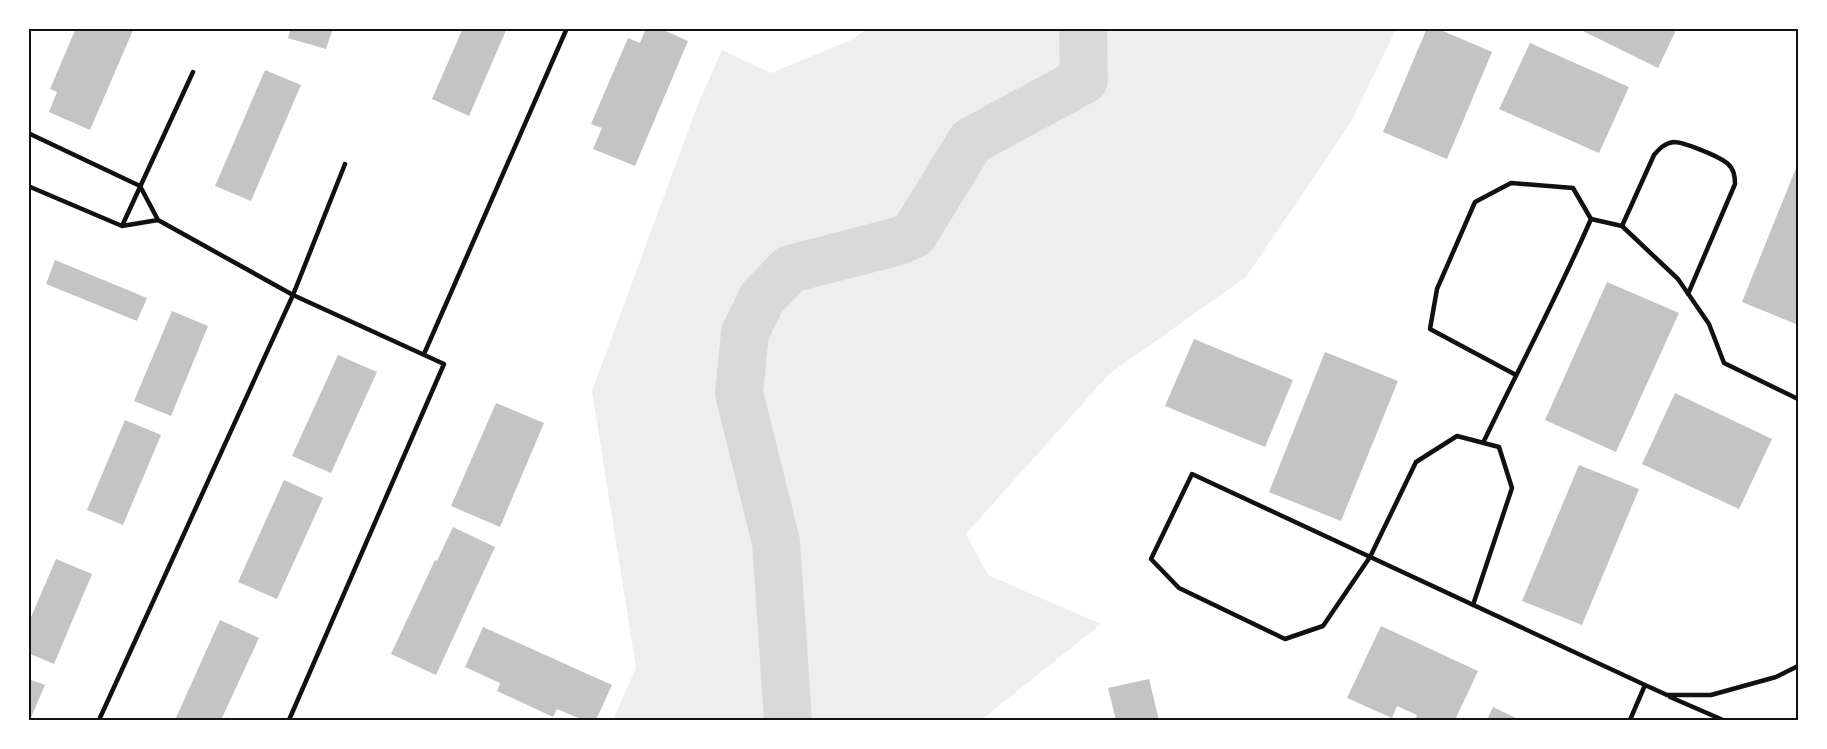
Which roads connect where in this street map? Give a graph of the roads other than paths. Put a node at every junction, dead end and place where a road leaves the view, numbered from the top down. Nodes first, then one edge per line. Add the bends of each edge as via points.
1 (567, 28) edge
2 (193, 72) dead end
3 (28, 133) edge
4 (345, 164) dead end
5 (28, 186) edge
6 (140, 186) junction
7 (1592, 219) junction
8 (158, 220) junction
9 (122, 226) junction
10 (1622, 226) junction
11 (1688, 294) junction
12 (293, 295) junction
13 (424, 354) junction
14 (1516, 375) junction
15 (1798, 399) edge
16 (1483, 443) junction
17 (1370, 557) junction
18 (1473, 605) junction
19 (1798, 666) edge
20 (1645, 685) junction
21 (1667, 695) junction
22 (99, 720) edge
23 (289, 720) edge
24 (1630, 720) edge
25 (1723, 720) edge

1 - 13 lane
2 - 6 lane
3 - 6 lane
4 - 12 lane
5 - 9 lane
6 - 8 lane
6 - 9 lane
7 - 10 lane
7 - 14 lane
7 - 14 lane via 1573,188 1511,183 1475,202 1437,289 1430,329
8 - 9 lane
8 - 12 lane
10 - 11 lane via 1678,279
10 - 11 lane via 1654,155 1662,146 1672,142 1686,144 1727,163 1735,174 1735,184
11 - 15 lane via 1709,324 1724,363
12 - 13 lane
12 - 22 lane
13 - 23 lane via 444,364
14 - 16 lane
16 - 17 lane via 1457,436 1416,462
16 - 18 lane via 1499,447 1512,488
17 - 17 lane via 1192,474 1151,559 1179,588 1285,639 1323,626
17 - 18 lane
18 - 20 lane
19 - 21 lane via 1776,677 1711,695
20 - 21 lane
20 - 24 lane
21 - 25 lane

